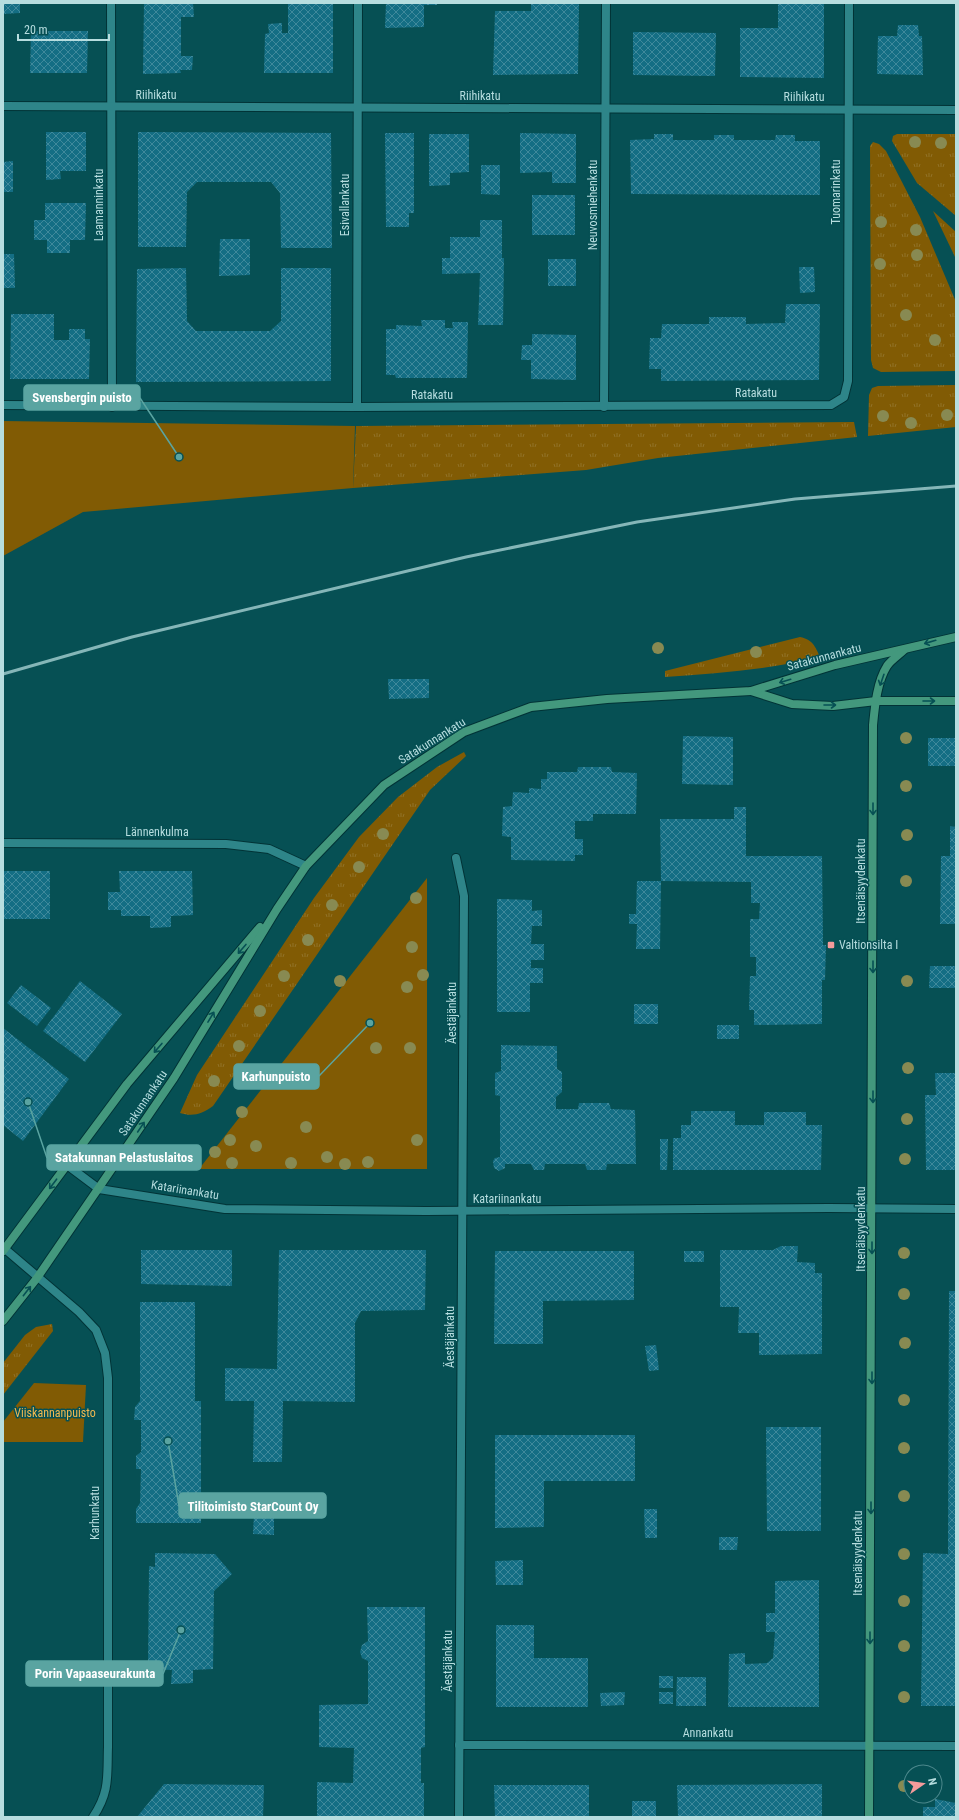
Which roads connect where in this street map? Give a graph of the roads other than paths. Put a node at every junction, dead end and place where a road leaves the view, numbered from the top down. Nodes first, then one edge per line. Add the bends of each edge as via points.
1 (111, 3) edge
2 (358, 3) edge
3 (606, 3) edge
4 (849, 3) edge
5 (3, 106) edge
6 (111, 106) junction
7 (358, 108) junction
8 (605, 109) junction
9 (848, 110) junction
10 (956, 110) edge
11 (848, 381) joint
12 (3, 405) edge
13 (604, 406) junction
14 (112, 407) junction
15 (356, 407) junction
16 (956, 637) edge
17 (904, 650) junction
18 (751, 691) junction
19 (876, 701) junction
20 (956, 701) edge
21 (3, 843) edge
22 (456, 858) dead end
23 (306, 866) junction
24 (276, 909) junction
25 (67, 1165) junction
26 (99, 1188) junction
27 (873, 1209) junction
28 (956, 1209) edge
29 (463, 1211) junction
30 (4, 1250) edge
31 (38, 1278) junction
32 (3, 1321) edge
33 (459, 1745) junction
34 (870, 1746) junction
35 (956, 1746) edge
36 (93, 1817) edge
37 (459, 1817) edge
38 (869, 1817) edge

1 - 6 street, Laamanninkatu
2 - 7 street, Esivallankatu
3 - 8 street, Neuvosmiehenkatu
4 - 9 street, Tuomarinkatu
5 - 6 street, Riihikatu
6 - 7 street, Riihikatu
6 - 14 street, Laamanninkatu
7 - 8 street, Riihikatu
7 - 15 street, Esivallankatu
8 - 9 street, Riihikatu
8 - 13 street, Neuvosmiehenkatu
9 - 10 street, Riihikatu
9 - 11 street, Tuomarinkatu
11 - 13 street, Ratakatu via 844,397 831,405
12 - 14 street, Ratakatu
13 - 15 street, Ratakatu
14 - 15 street, Ratakatu
16 -> 17 street, Satakunnankatu
17 -> 18 street, Satakunnankatu via 834,665
17 -> 19 street, Itsenäisyydenkatu via 888,665
18 -> 19 street, Satakunnankatu via 792,704 834,706
18 - 23 street, Satakunnankatu via 607,699 531,707 464,732 384,785
19 -> 20 street, Satakunnankatu
19 -> 27 street, Itsenäisyydenkatu via 873,725
21 - 23 street, Lännenkulma via 226,844 269,849
22 - 29 street, Äestäjänkatu via 464,896
23 - 24 street, Satakunnankatu
24 -> 25 street, Satakunnankatu via 127,1084
26 -> 24 street, Satakunnankatu via 174,1078
25 - 26 street, Katariinankatu
25 -> 30 street, Satakunnankatu
26 - 29 street, Katariinankatu via 225,1209
26 - 31 street, Satakunnankatu
27 - 28 street, Katariinankatu
27 - 29 street, Katariinankatu
27 -> 34 street, Itsenäisyydenkatu
29 - 33 street, Äestäjänkatu
30 - 31 street, Karhunkatu
32 -> 31 street, Satakunnankatu
31 - 36 street, Karhunkatu via 79,1312 96,1330 105,1353 108,1378 107,1785 103,1802
33 - 34 street, Annankatu
33 - 37 street, Äestäjänkatu
34 - 35 street, Annankatu
34 - 38 street, Itsenäisyydenkatu

